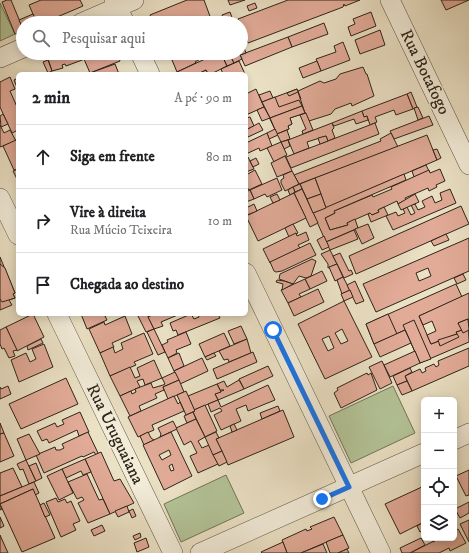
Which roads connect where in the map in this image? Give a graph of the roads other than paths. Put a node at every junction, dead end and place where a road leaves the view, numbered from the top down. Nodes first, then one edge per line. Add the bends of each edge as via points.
1 (390, 0) edge
2 (123, 8) edge
3 (101, 16) edge
4 (16, 51) edge
5 (0, 58) edge
6 (143, 60) edge
7 (149, 72) edge
8 (469, 165) edge
9 (0, 198) edge
10 (16, 231) edge
11 (248, 277) edge
12 (58, 316) edge
13 (469, 433) edge
14 (457, 439) edge
15 (421, 454) edge
16 (349, 487) junction
17 (173, 553) edge
18 (200, 553) edge
19 (380, 553) edge

1 - 8 street, Rua Botafogo
2 - 3 street
4 - 5 street
6 - 7 street
9 - 10 street
11 - 16 street
12 - 17 street, Rua Uruguaiana
13 - 14 street
15 - 16 street
16 - 18 street
16 - 19 street

